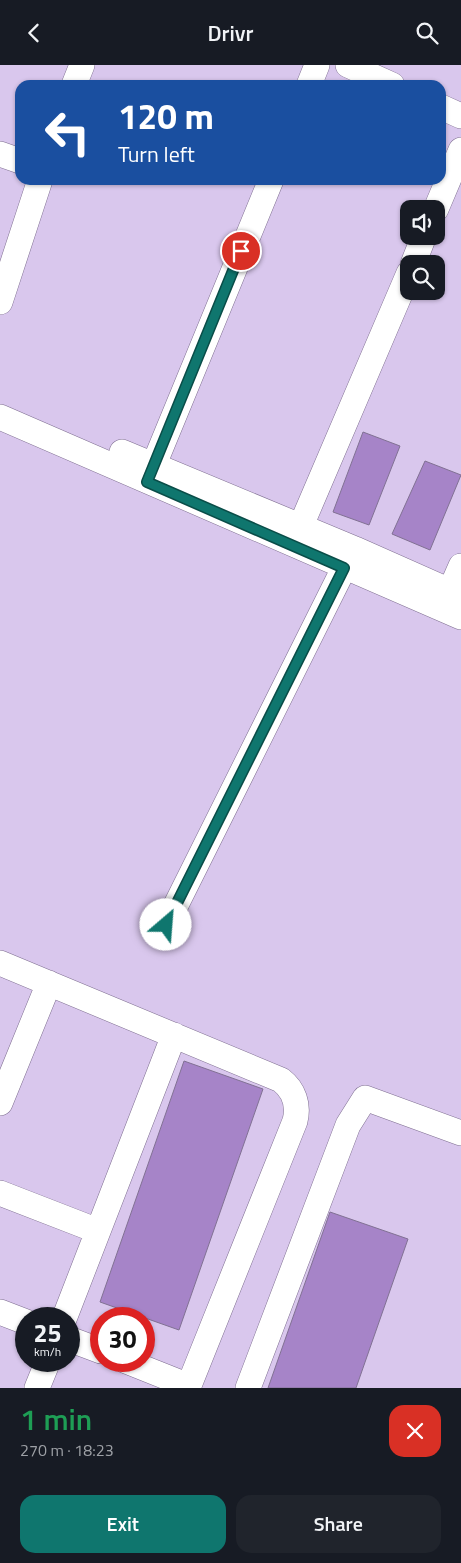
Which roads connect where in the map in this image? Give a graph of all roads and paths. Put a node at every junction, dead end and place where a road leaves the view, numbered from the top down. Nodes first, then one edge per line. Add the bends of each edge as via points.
1 (82, 65) edge
2 (318, 65) edge
3 (348, 65) edge
4 (76, 80) edge
5 (311, 80) edge
6 (381, 80) edge
7 (446, 109) edge
8 (461, 116) edge
9 (461, 150) edge
10 (0, 154) edge
11 (15, 159) edge
12 (38, 185) edge
13 (268, 185) edge
14 (440, 200) edge
15 (400, 294) edge
16 (0, 302) edge
17 (0, 400) edge
18 (0, 417) edge
19 (150, 474) junction
20 (300, 528) junction
21 (461, 566) edge
22 (344, 568) junction
23 (454, 604) edge
24 (166, 925) dead end
25 (0, 963) edge
26 (48, 983) junction
27 (174, 1035) junction
28 (0, 1103) edge
29 (461, 1133) edge
30 (0, 1193) edge
31 (98, 1231) junction
32 (69, 1307) edge
33 (0, 1312) edge
34 (15, 1318) edge
35 (44, 1372) edge
36 (152, 1372) edge
37 (188, 1387) edge
38 (37, 1388) edge
39 (248, 1388) edge

1 - 4 street
2 - 5 street
3 - 6 street
7 - 8 street
9 - 14 street
10 - 11 street
12 - 16 street
13 - 19 street
15 - 20 street
17 - 19 street
18 - 19 street
19 - 20 street
19 - 22 street
20 - 23 street via 355,549
21 - 23 street
22 - 23 street
22 - 24 street
25 - 26 street
26 - 27 street
26 - 28 street
27 - 31 street
27 - 37 street via 281,1080 289,1086 297,1111
29 - 39 street via 365,1098 348,1125
30 - 31 street
31 - 32 street
33 - 34 street
35 - 38 street
36 - 37 street

